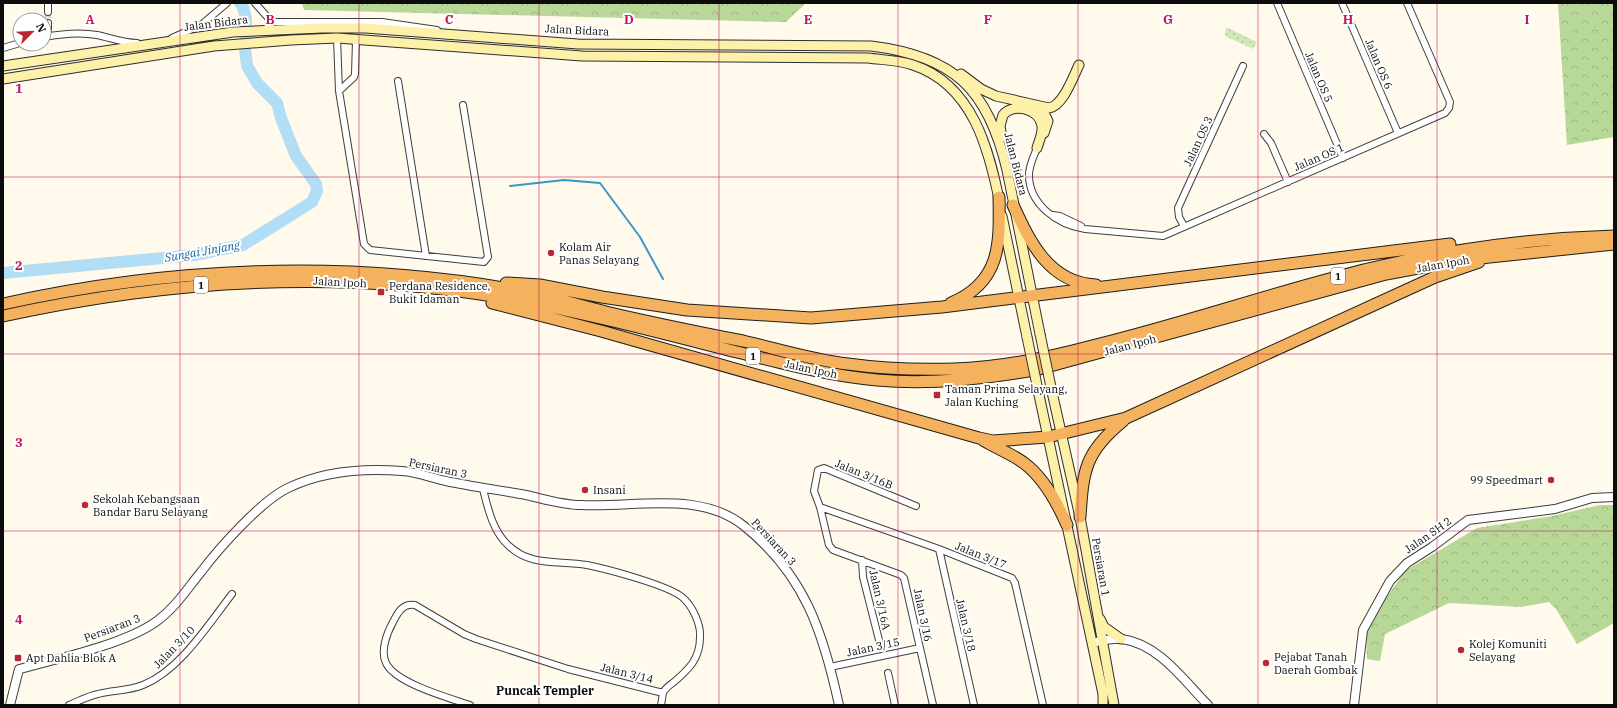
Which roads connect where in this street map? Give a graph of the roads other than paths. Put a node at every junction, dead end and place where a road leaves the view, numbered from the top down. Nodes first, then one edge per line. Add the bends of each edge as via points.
1 (48, 3) edge
2 (256, 3) edge
3 (1277, 3) edge
4 (1342, 3) edge
5 (1407, 3) edge
6 (226, 4) edge
7 (48, 12) tunnel mouth
8 (274, 29) junction
9 (460, 34) junction
10 (52, 36) edge
11 (337, 38) junction
12 (356, 40) junction
13 (165, 41) junction
14 (871, 46) junction
15 (1079, 64) dead end
16 (3, 66) edge
17 (1243, 66) dead end
18 (3, 79) edge
19 (398, 80) dead end
20 (338, 91) junction
21 (1030, 103) junction
22 (463, 106) dead end
23 (1398, 133) junction
24 (1264, 134) dead end
25 (1037, 148) junction
26 (1343, 158) junction
27 (1007, 170) junction
28 (1288, 182) junction
29 (999, 197) junction
30 (1013, 205) junction
31 (1184, 226) junction
32 (1614, 234) edge
33 (1614, 244) edge
34 (426, 256) junction
35 (1497, 256) junction
36 (472, 283) junction
37 (1137, 284) junction
38 (436, 289) junction
39 (1031, 296) junction
40 (1018, 298) junction
41 (3, 304) edge
42 (942, 307) junction
43 (3, 316) edge
44 (1052, 392) joint
45 (1126, 418) junction
46 (1062, 434) junction
47 (1048, 437) junction
48 (979, 438) junction
49 (483, 489) junction
50 (1614, 497) edge
51 (916, 506) dead end
52 (820, 507) junction
53 (1080, 517) junction
54 (1067, 525) junction
55 (939, 549) junction
56 (862, 560) junction
57 (232, 594) dead end
58 (1097, 612) junction
59 (1121, 639) junction
60 (1102, 640) junction
61 (1092, 643) junction
62 (880, 644) dead end
63 (920, 648) junction
64 (830, 667) junction
65 (888, 673) dead end
66 (663, 693) junction
67 (10, 705) edge
68 (70, 705) edge
69 (470, 705) edge
70 (661, 705) edge
71 (839, 705) edge
72 (895, 705) edge
73 (933, 705) edge
74 (974, 705) edge
75 (1043, 705) edge
76 (1103, 705) edge
77 (1114, 705) edge
78 (1208, 705) edge
79 (1354, 705) edge

1 - 7 street
2 - 9 street via 265,16 276,22 382,22
3 - 26 street, Jalan OS 5
4 - 23 street, Jalan OS 6
5 - 23 street, Jalan OS 1 via 1450,102 1445,113
6 - 13 street via 201,26
8 - 9 main road, Jalan Bidara via 364,28
8 - 12 main road via 349,31 356,35
8 - 13 main road, Jalan Bidara
9 - 14 main road, Jalan Bidara via 578,44
10 - 13 street via 96,35 125,43
11 - 12 main road, Jalan Bidara
11 - 18 main road, Jalan Bidara via 192,49
11 - 20 street
12 - 20 street via 354,77
12 - 29 main road, Jalan Bidara via 582,56 868,58 901,62 926,70 939,78 972,114 986,146
13 - 16 main road, Jalan Bidara
14 - 21 main road via 902,46 925,52 940,59 988,93
14 - 27 main road, Jalan Bidara via 919,55 947,69 960,79 982,104 991,120
15 - 21 main road via 1056,106 1045,108
17 - 31 street, Jalan OS 3 via 1178,208
19 - 34 street
20 - 34 street via 366,248
21 - 25 main road via 1041,111 1048,121
22 - 34 street via 488,257 484,262
23 - 26 street, Jalan OS 1
24 - 28 street via 1271,143
25 - 27 main road via 1042,128 1038,117 1023,108 1007,111 1000,126
25 - 31 street, Jalan OS 1 via 1030,168 1030,184 1038,203 1051,215 1084,229 1163,236
26 - 28 street, Jalan OS 1
27 - 30 main road, Jalan Bidara
28 - 31 street, Jalan OS 1
29 - 40 main road, Jalan Bidara
29 - 42 highway via 1000,235 996,257 990,270 971,292
30 - 37 highway via 1033,246 1051,268 1064,277 1088,285
30 - 39 main road, Jalan Bidara
32 - 36 highway, Jalan Ipoh / 1 via 1521,241 1383,264 1069,352 1003,365 958,369 894,369 846,364 656,324 536,294
32 - 37 highway via 1568,232 1500,238
33 - 35 highway, Jalan Ipoh / 1
35 - 38 highway, Jalan Ipoh / 1 via 1461,260 1379,276 1039,369 942,382 877,380 825,373 564,310
35 - 45 highway via 1435,276
36 - 41 highway, Jalan Ipoh / 1 via 357,272 274,270 146,280
36 - 42 highway via 540,285 687,310 811,318
37 - 39 highway
38 - 43 highway, Jalan Ipoh / 1 via 328,281 240,282 119,294
38 - 48 highway via 601,331
39 - 40 highway
39 - 44 main road, Jalan Bidara, bridge
40 - 42 highway
40 - 47 main road, Jalan Bidara, bridge
44 - 46 main road, Persiaran 1
45 - 46 highway
45 - 53 highway via 1099,442 1088,460 1081,491
46 - 47 highway
46 - 53 main road, Persiaran 1
47 - 48 highway via 993,440
47 - 54 main road
48 - 54 highway via 1023,462 1034,472 1058,505
49 - 64 street, Persiaran 3 via 579,506 679,503 715,510 742,524 768,548 797,584 817,624
49 - 66 street, Jalan 3/14 via 497,531 508,546 524,556 538,562 586,565 655,585 681,596 688,603 700,636 698,653 690,669
49 - 67 street, Persiaran 3 via 403,471 361,470 310,479 285,489 256,512 210,560 178,601 156,622 134,634 95,648 19,670
50 - 79 street, Jalan SH 2 via 1592,498 1555,509 1468,520 1407,563 1390,582 1363,630
51 - 52 street, Jalan 3/16B via 821,468 818,470 814,491
52 - 55 street, Jalan 3/17
52 - 56 street, Jalan 3/16 via 829,545 833,550
53 - 58 main road, Persiaran 1
54 - 61 main road
55 - 74 street, Jalan 3/18
55 - 75 street, Jalan 3/17 via 1012,578
56 - 62 street, Jalan 3/16A via 863,577
56 - 63 street, Jalan 3/16 via 904,578
57 - 68 street, Jalan 3/10 via 197,639 161,676 142,686 98,694
58 - 59 main road via 1104,627
58 - 60 main road, Persiaran 1
59 - 60 street
59 - 78 street via 1154,652
60 - 61 street
60 - 77 main road, Persiaran 1
61 - 76 main road
63 - 64 street, Jalan 3/15
63 - 73 street, Jalan 3/16
64 - 71 street, Persiaran 3
65 - 72 street
66 - 69 street, Jalan 3/14 via 568,669 476,639 422,608 409,604 397,614 386,634 384,655 388,668 421,688
66 - 70 street

